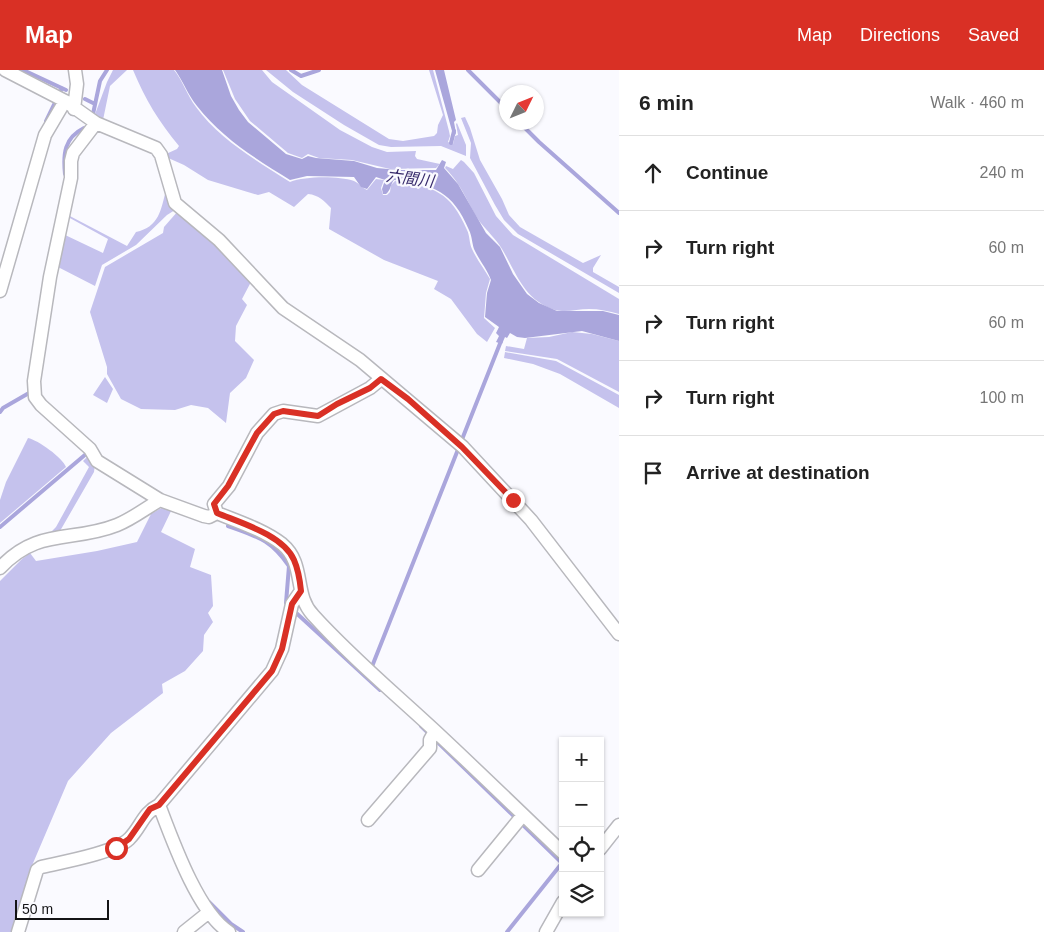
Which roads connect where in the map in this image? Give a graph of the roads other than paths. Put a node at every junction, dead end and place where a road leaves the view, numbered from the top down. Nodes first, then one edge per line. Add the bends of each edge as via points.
1 (5, 70) edge
2 (75, 70) edge
3 (64, 101) junction
4 (96, 123) junction
5 (0, 291) edge
6 (381, 379) junction
7 (160, 500) junction
8 (217, 513) junction
9 (0, 568) edge
10 (301, 591) junction
11 (619, 634) edge
12 (433, 735) junction
13 (159, 805) junction
14 (520, 818) junction
15 (368, 820) dead end
16 (619, 825) edge
17 (604, 844) edge
18 (559, 850) edge
19 (478, 870) dead end
20 (559, 909) edge
21 (209, 912) junction
22 (18, 932) edge
23 (184, 932) edge
24 (229, 932) edge
25 (546, 932) edge

1 - 3 street
2 - 3 street via 77,84
3 - 4 street
3 - 5 street via 45,135
4 - 6 street via 156,148 175,203 219,240 283,308 339,344
4 - 7 street via 73,153 33,387 41,405 104,466
6 - 8 street via 318,416 283,411 274,414 257,433 228,486 214,504
6 - 11 street via 460,445 531,520
7 - 8 street via 204,516
7 - 9 street via 118,525 29,545
8 - 10 street via 283,545 294,560
10 - 12 street via 306,608
10 - 13 street via 291,607 282,649 272,671
12 - 14 street
12 - 15 street via 430,748
13 - 21 street via 180,860
13 - 22 street via 150,809 129,839 116,848 37,870
14 - 18 street
14 - 19 street
16 - 17 street
20 - 25 street
21 - 23 street
21 - 24 street

